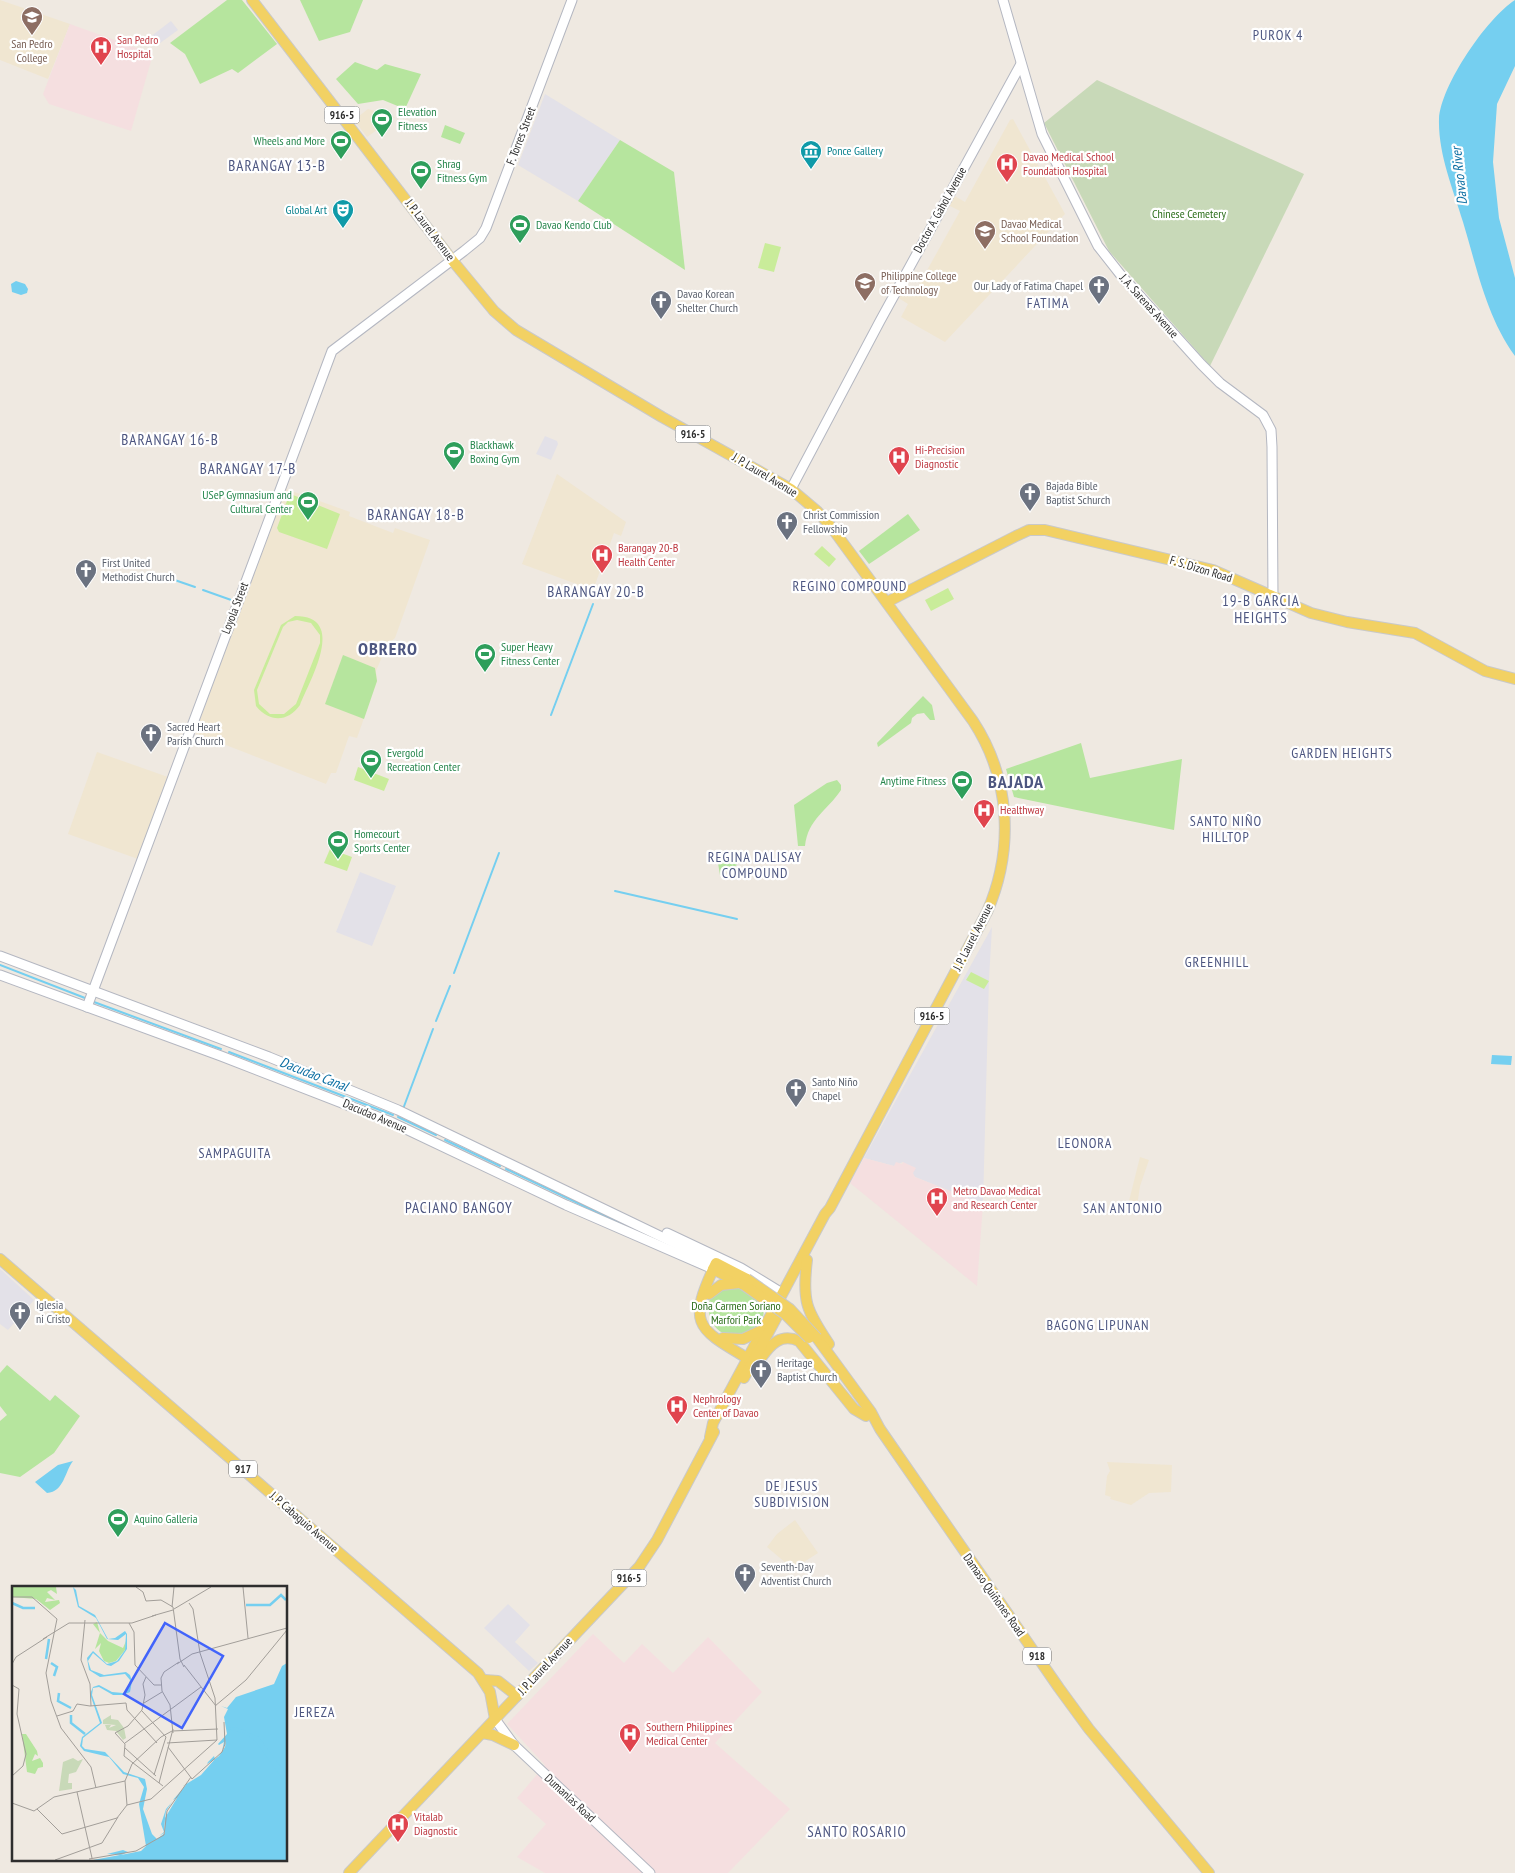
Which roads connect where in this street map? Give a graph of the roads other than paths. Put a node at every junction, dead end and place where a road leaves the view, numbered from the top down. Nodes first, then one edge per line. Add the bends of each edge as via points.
1 (252, 0) edge
2 (572, 0) edge
3 (1003, 0) edge
4 (1022, 64) junction
5 (452, 260) junction
6 (791, 489) junction
7 (1273, 598) junction
8 (887, 602) junction
9 (1515, 679) edge
10 (0, 956) edge
11 (0, 975) edge
12 (93, 992) junction
13 (87, 1007) junction
14 (508, 1162) junction
15 (502, 1175) junction
16 (830, 1208) junction
17 (647, 1229) junction
18 (0, 1259) edge
19 (807, 1260) junction
20 (717, 1267) junction
21 (743, 1282) junction
22 (782, 1293) junction
23 (709, 1294) junction
24 (762, 1329) junction
25 (724, 1338) junction
26 (734, 1350) junction
27 (751, 1358) junction
28 (739, 1373) junction
29 (737, 1390) junction
30 (868, 1414) junction
31 (710, 1437) junction
32 (485, 1680) junction
33 (517, 1696) junction
34 (495, 1719) junction
35 (482, 1733) junction
36 (514, 1745) junction
37 (349, 1873) edge
38 (650, 1873) edge
39 (1209, 1873) edge

1 - 5 main road, J. P. Laurel Avenue / 916-5
2 - 5 main road, F. Torres Street via 486,228 475,243
3 - 4 main road, J. A. Sarenas Avenue
4 - 6 main road, Doctor A. Gahol Avenue via 898,286
4 - 7 main road, J. A. Sarenas Avenue via 1042,134 1102,251 1201,364 1258,411 1269,425 1272,445
5 - 6 main road, J. P. Laurel Avenue / 916-5 via 494,311 527,337
5 - 12 main road, Loyola Street via 332,351
6 - 8 main road, J. P. Laurel Avenue / 916-5 via 828,522
7 - 8 main road, F. S. Dizon Road via 1212,570 1096,540 1036,530 1016,536
7 - 9 main road, F. S. Dizon Road via 1322,616 1414,633 1485,671
8 - 16 main road, J. P. Laurel Avenue / 916-5 via 988,745 1003,798 1005,849 997,886 981,927
10 - 12 main road, Dacudao Avenue / 918
11 - 13 main road, Dacudao Avenue / 918
12 - 13 main road, Loyola Street
12 - 14 main road, Dacudao Avenue / 918 via 338,1085
13 - 15 main road, Dacudao Avenue / 918 via 332,1098
14 - 15 main road
14 - 17 main road, Dacudao Avenue / 918
15 - 20 main road, Dacudao Avenue / 918
16 - 19 main road, J. P. Laurel Avenue / 916-5
16 - 22 main road, J. P. Laurel Avenue / 916-5
17 - 20 main road, Dacudao Avenue / 918
17 - 22 main road, Dacudao Avenue / 918 via 664,1231 692,1244 754,1274
18 - 32 main road, J. P. Cabaguio Avenue / 917
19 - 27 main road, J. P. Laurel Avenue / 916-5
19 - 30 main road via 805,1293 808,1309 869,1400
20 - 21 main road, Damaso Quiñones Road / 918
20 - 23 main road
20 - 26 main road via 700,1302 700,1320 710,1335
21 - 23 main road via 721,1285
21 - 30 main road, Damaso Quiñones Road / 918, bridge via 790,1309
22 - 24 main road, J. P. Laurel Avenue / 916-5
23 - 25 main road via 706,1319 713,1331
24 - 25 main road via 743,1339
24 - 27 main road, J. P. Laurel Avenue / 916-5
25 - 27 main road
26 - 27 main road
26 - 28 main road via 739,1360
27 - 28 main road, J. P. Laurel Avenue / 916-5
27 - 29 main road, J. P. Laurel Avenue / 916-5
28 - 31 main road, J. P. Laurel Avenue / 916-5 via 713,1423
29 - 30 main road via 773,1343 782,1338 792,1338 805,1346 854,1410
29 - 31 main road, J. P. Laurel Avenue / 916-5
30 - 39 main road, Damaso Quiñones Road / 918 via 1070,1702
31 - 33 main road, J. P. Laurel Avenue / 916-5 via 646,1558
32 - 33 main road via 498,1681
32 - 34 main road
33 - 34 main road, J. P. Laurel Avenue / 916-5
34 - 35 main road, J. P. Laurel Avenue / 916-5
34 - 36 main road, Dumanlas Road
35 - 36 main road
35 - 37 main road, J. P. Laurel Avenue / 916-5
36 - 38 main road, Dumanlas Road

